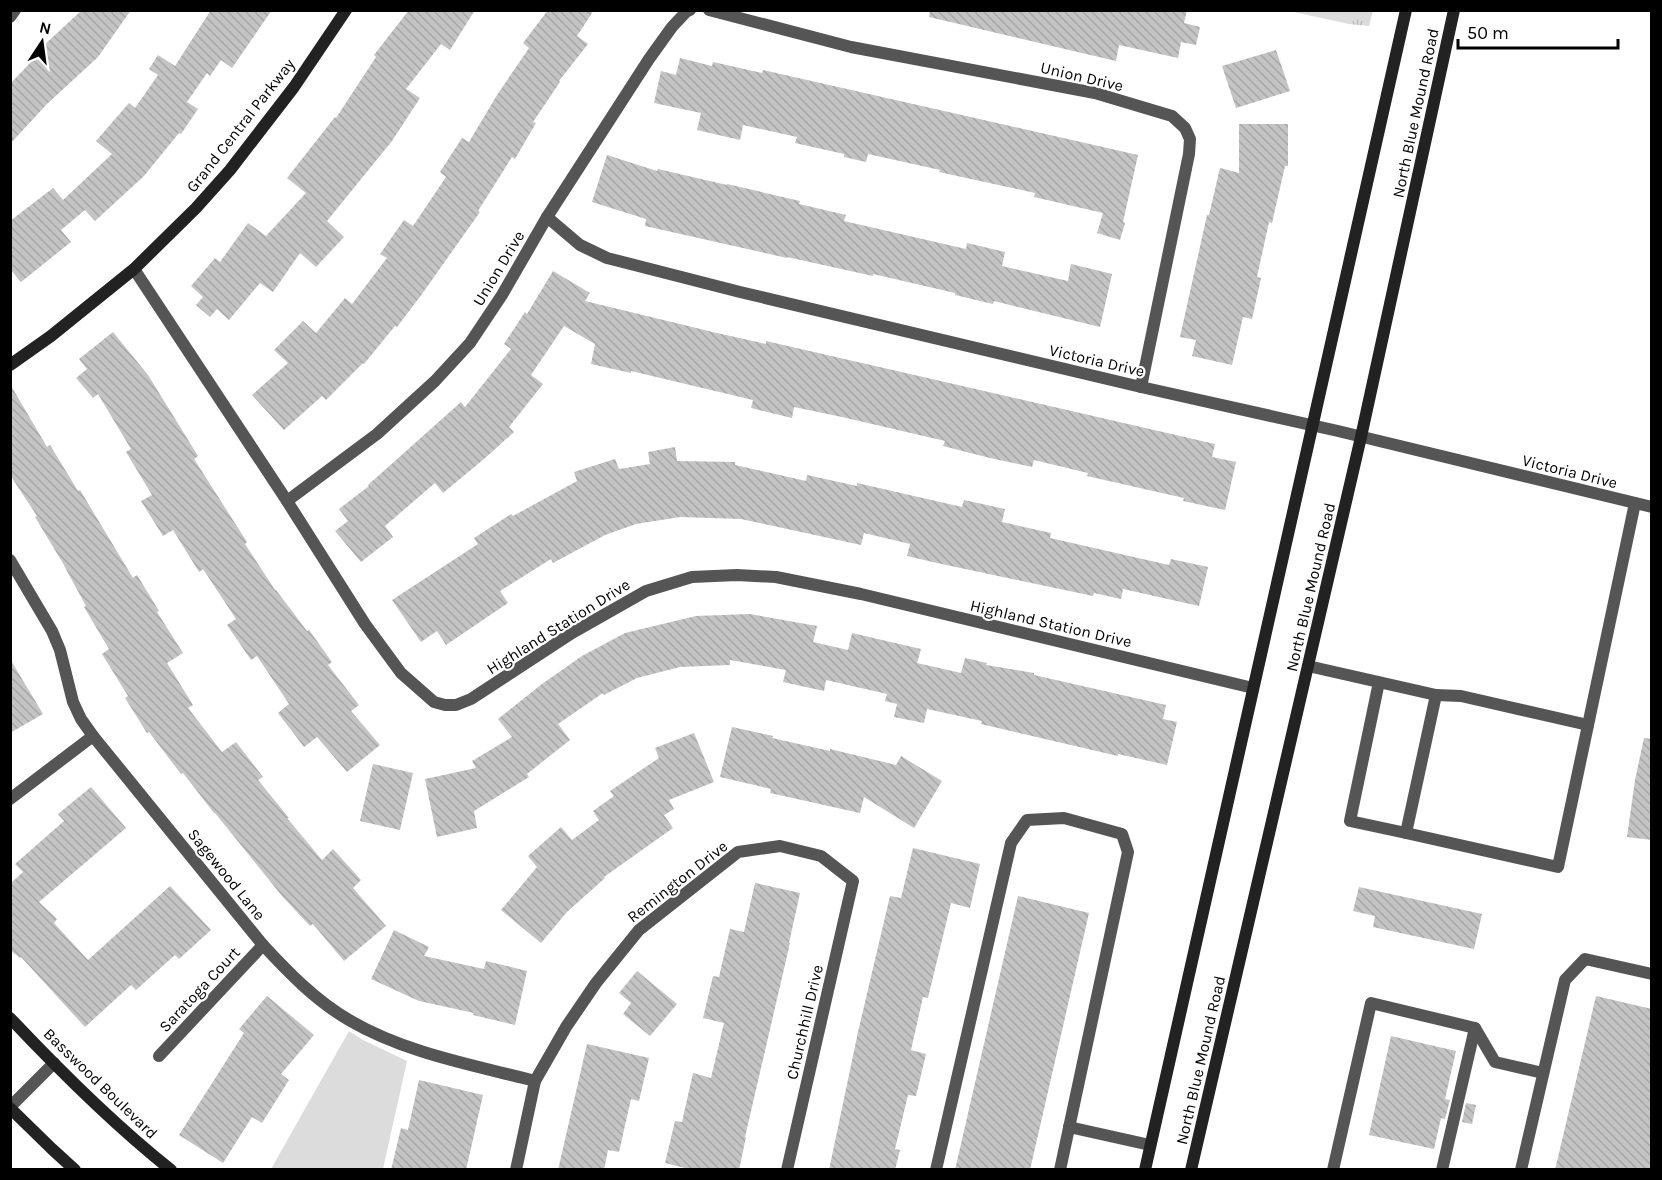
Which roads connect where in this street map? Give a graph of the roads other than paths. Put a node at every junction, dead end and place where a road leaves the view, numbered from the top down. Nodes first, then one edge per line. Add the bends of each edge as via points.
1 (15, 10) edge
2 (346, 10) edge
3 (690, 10) edge
4 (709, 10) edge
5 (1406, 10) edge
6 (1454, 10) edge
7 (10, 17) edge
8 (547, 217) junction
9 (134, 269) junction
10 (10, 365) edge
11 (1141, 387) junction
12 (1311, 425) junction
13 (1362, 436) junction
14 (286, 501) junction
15 (1635, 503) junction
16 (1652, 507) edge
17 (10, 560) edge
18 (1308, 666) junction
19 (1379, 682) junction
20 (1253, 688) junction
21 (1436, 695) junction
22 (1588, 725) junction
23 (93, 736) junction
24 (10, 799) edge
25 (1406, 833) junction
26 (853, 881) joint
27 (263, 945) junction
28 (1652, 974) edge
29 (10, 1018) edge
30 (1475, 1028) junction
31 (159, 1056) dead end
32 (54, 1064) junction
33 (1544, 1073) junction
34 (535, 1081) junction
35 (10, 1108) edge
36 (1069, 1127) junction
37 (1150, 1145) junction
38 (75, 1170) edge
39 (171, 1170) edge
40 (516, 1170) edge
41 (787, 1170) edge
42 (936, 1170) edge
43 (1060, 1170) edge
44 (1144, 1170) edge
45 (1191, 1170) edge
46 (1333, 1170) edge
47 (1442, 1170) edge
48 (1521, 1170) edge

1 - 7 street
2 - 9 main road, Grand Central Parkway via 294,87 230,170
3 - 8 street, Union Drive via 649,59
4 - 11 street, Union Drive via 851,47 1095,93 1172,116 1179,122 1190,139 1189,154
5 - 12 main road, North Blue Mound Road
6 - 13 main road, North Blue Mound Road
8 - 11 street, Victoria Drive via 580,245 607,258
8 - 14 street, Union Drive via 470,343 377,434
9 - 10 main road, Grand Central Parkway
9 - 14 street, Highland Station Drive
11 - 12 street, Victoria Drive
12 - 13 street, Victoria Drive
12 - 20 main road, North Blue Mound Road
13 - 15 street, Victoria Drive
13 - 18 main road, North Blue Mound Road
14 - 20 street, Highland Station Drive via 401,673 434,702 446,705 471,699 572,633 646,591 692,577 737,575 776,577 861,594
15 - 16 street, Victoria Drive
15 - 22 street
17 - 23 street, Sagewood Lane via 52,631 73,702
18 - 19 street
18 - 45 main road, North Blue Mound Road
19 - 21 street
19 - 25 street via 1350,821
20 - 37 main road, North Blue Mound Road
21 - 22 street via 1461,696
21 - 25 street
22 - 25 street via 1558,867
23 - 24 street
23 - 27 street, Sagewood Lane
26 - 34 street, Remington Drive via 821,856 780,846 738,852 639,930 596,983
26 - 41 street, Churchhill Drive
27 - 31 street, Saratoga Court
27 - 34 street, Sagewood Lane via 290,974 348,1020 426,1052
28 - 33 street via 1585,959 1565,980
29 - 32 main road, Basswood Boulevard
30 - 33 street via 1494,1062
30 - 46 street via 1371,1003
30 - 47 street
32 - 35 street
32 - 39 main road, Basswood Boulevard
33 - 48 street
34 - 40 street, Remington Drive
35 - 38 main road
36 - 37 street
36 - 42 street via 1128,852 1122,834 1064,818 1027,820 1011,843
36 - 43 street
37 - 44 main road, North Blue Mound Road

